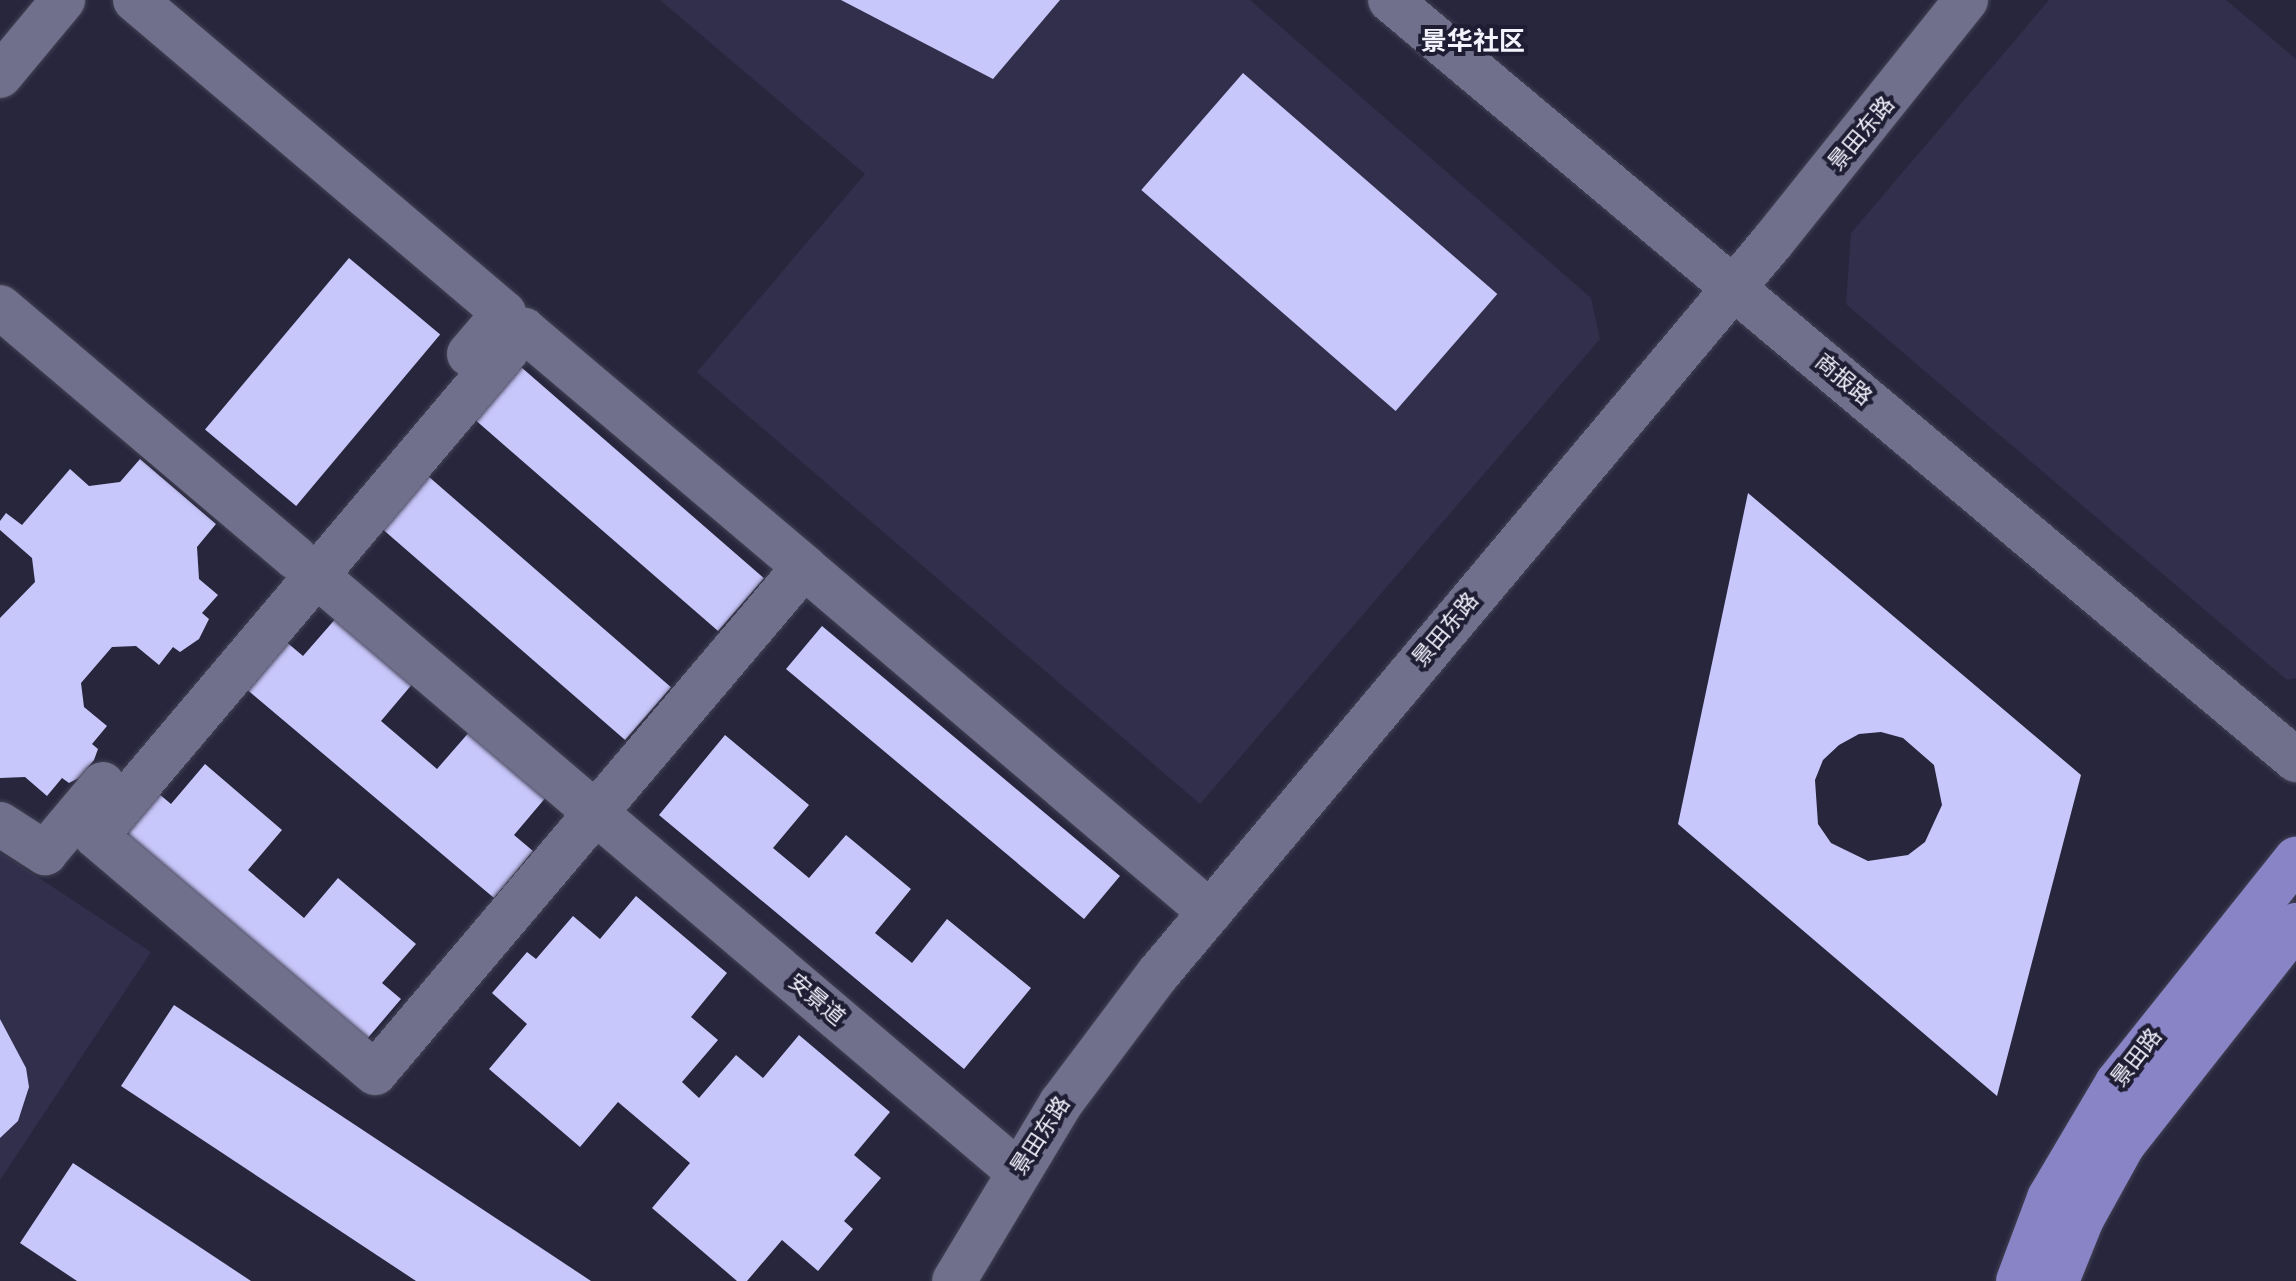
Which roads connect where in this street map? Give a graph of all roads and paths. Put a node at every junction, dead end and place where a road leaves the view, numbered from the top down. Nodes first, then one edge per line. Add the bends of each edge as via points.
1 (63, 0) edge
2 (135, 0) edge
3 (1390, 0) edge
4 (1966, 0) edge
5 (0, 76) edge
6 (1734, 288) junction
7 (0, 307) edge
8 (306, 567) junction
9 (804, 567) junction
10 (2296, 760) edge
11 (605, 821) junction
12 (0, 824) edge
13 (2296, 859) edge
14 (1210, 912) junction
15 (2296, 925) edge
16 (1017, 1171) junction
17 (954, 1281) edge
18 (2018, 1281) edge
19 (2057, 1281) edge

1 - 5 street
2 - 8 street via 504,313
3 - 6 street, 商报路
4 - 6 street, 景田东路
6 - 10 street, 商报路
6 - 14 street, 景田东路
7 - 8 street, 安景道
8 - 9 street via 524,330
8 - 11 street, 安景道
8 - 11 street via 96,836 375,1073
8 - 12 street via 45,853
9 - 11 street
9 - 14 street
11 - 16 street, 安景道
13 - 18 main road, 景田路 via 2117,1083 2049,1198
14 - 16 street, 景田东路 via 1108,1038
15 - 19 main road, 景田路 via 2123,1145 2082,1219
16 - 17 street, 景田东路

